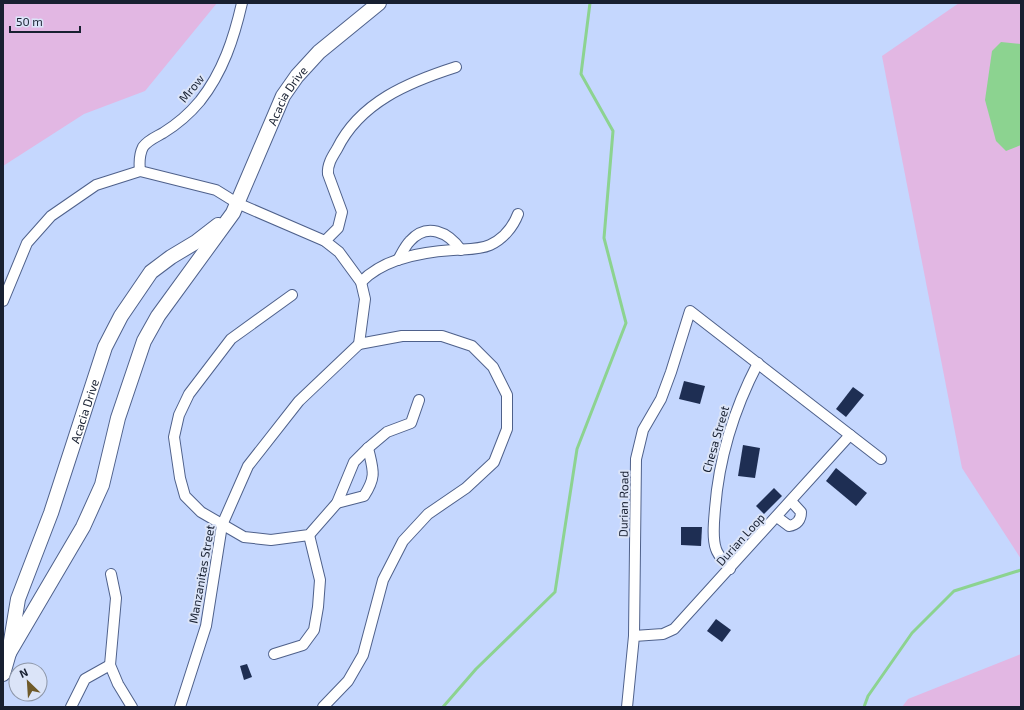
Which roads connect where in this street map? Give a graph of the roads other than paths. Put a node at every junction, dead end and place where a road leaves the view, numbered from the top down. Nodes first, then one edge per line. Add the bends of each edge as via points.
1 (242, 3) edge
2 (379, 3) edge
3 (456, 67) dead end
4 (140, 171) junction
5 (234, 210) junction
6 (518, 214) dead end
7 (325, 241) junction
8 (461, 250) junction
9 (398, 260) junction
10 (361, 282) junction
11 (292, 295) dead end
12 (3, 301) edge
13 (359, 344) junction
14 (758, 363) junction
15 (419, 400) dead end
16 (850, 435) junction
17 (368, 448) junction
18 (881, 459) dead end
19 (791, 501) junction
20 (338, 503) junction
21 (777, 517) junction
22 (222, 525) junction
23 (309, 535) junction
24 (730, 569) junction
25 (111, 574) dead end
26 (634, 636) junction
27 (9, 653) junction
28 (274, 654) dead end
29 (110, 665) junction
30 (3, 674) edge
31 (71, 707) edge
32 (132, 707) edge
33 (180, 707) edge
34 (323, 707) edge
35 (627, 707) edge

1 - 4 street, Mrow via 231,47 215,79 199,101 181,119 164,133 148,141 139,162
2 - 5 street, Acacia Drive via 319,52 283,96
3 - 7 street via 420,79 384,97 342,137 327,168 342,212 338,228
4 - 5 street via 216,190
4 - 12 street via 96,185 51,216 27,243
5 - 7 street
5 - 27 street, Acacia Drive via 158,316 144,341 118,418 102,485 79,533
5 - 27 street, Acacia Drive via 196,242 151,272 121,316 105,346 51,513 18,599
6 - 8 street via 516,222 508,231 489,246
7 - 10 street via 339,252
8 - 9 street via 424,253
8 - 9 street via 448,235 427,230 410,241
9 - 10 street via 368,275
10 - 13 street via 365,298
11 - 22 street via 231,339 189,394 179,415 174,437 185,496 201,512
13 - 22 street, Manzanitas Street via 299,401 248,466
13 - 34 street via 402,336 442,336 472,346 493,367 507,395 507,429 494,462 466,488 428,514 403,541 383,580 363,655 348,681
14 - 16 street
14 - 24 street, Chesa Street via 736,411 717,481 714,521 716,550
14 - 26 street, Durian Road via 690,311 672,372 644,430 636,459
15 - 17 street via 411,423 388,432
16 - 18 street
16 - 19 street, Durian Loop
17 - 20 street via 354,462
17 - 20 street via 373,470 372,483 364,496
19 - 21 street, Durian Loop
19 - 21 street via 801,512 800,520 789,526
20 - 23 street
21 - 24 street, Durian Loop
22 - 23 street via 244,537 272,540
22 - 33 street, Manzanitas Street via 206,626
23 - 28 street via 320,580 314,630 302,645
24 - 26 street, Durian Loop via 674,629 663,634
25 - 29 street via 116,598
26 - 35 street, Durian Road
27 - 30 street, Acacia Drive
29 - 31 street via 85,679
29 - 32 street

